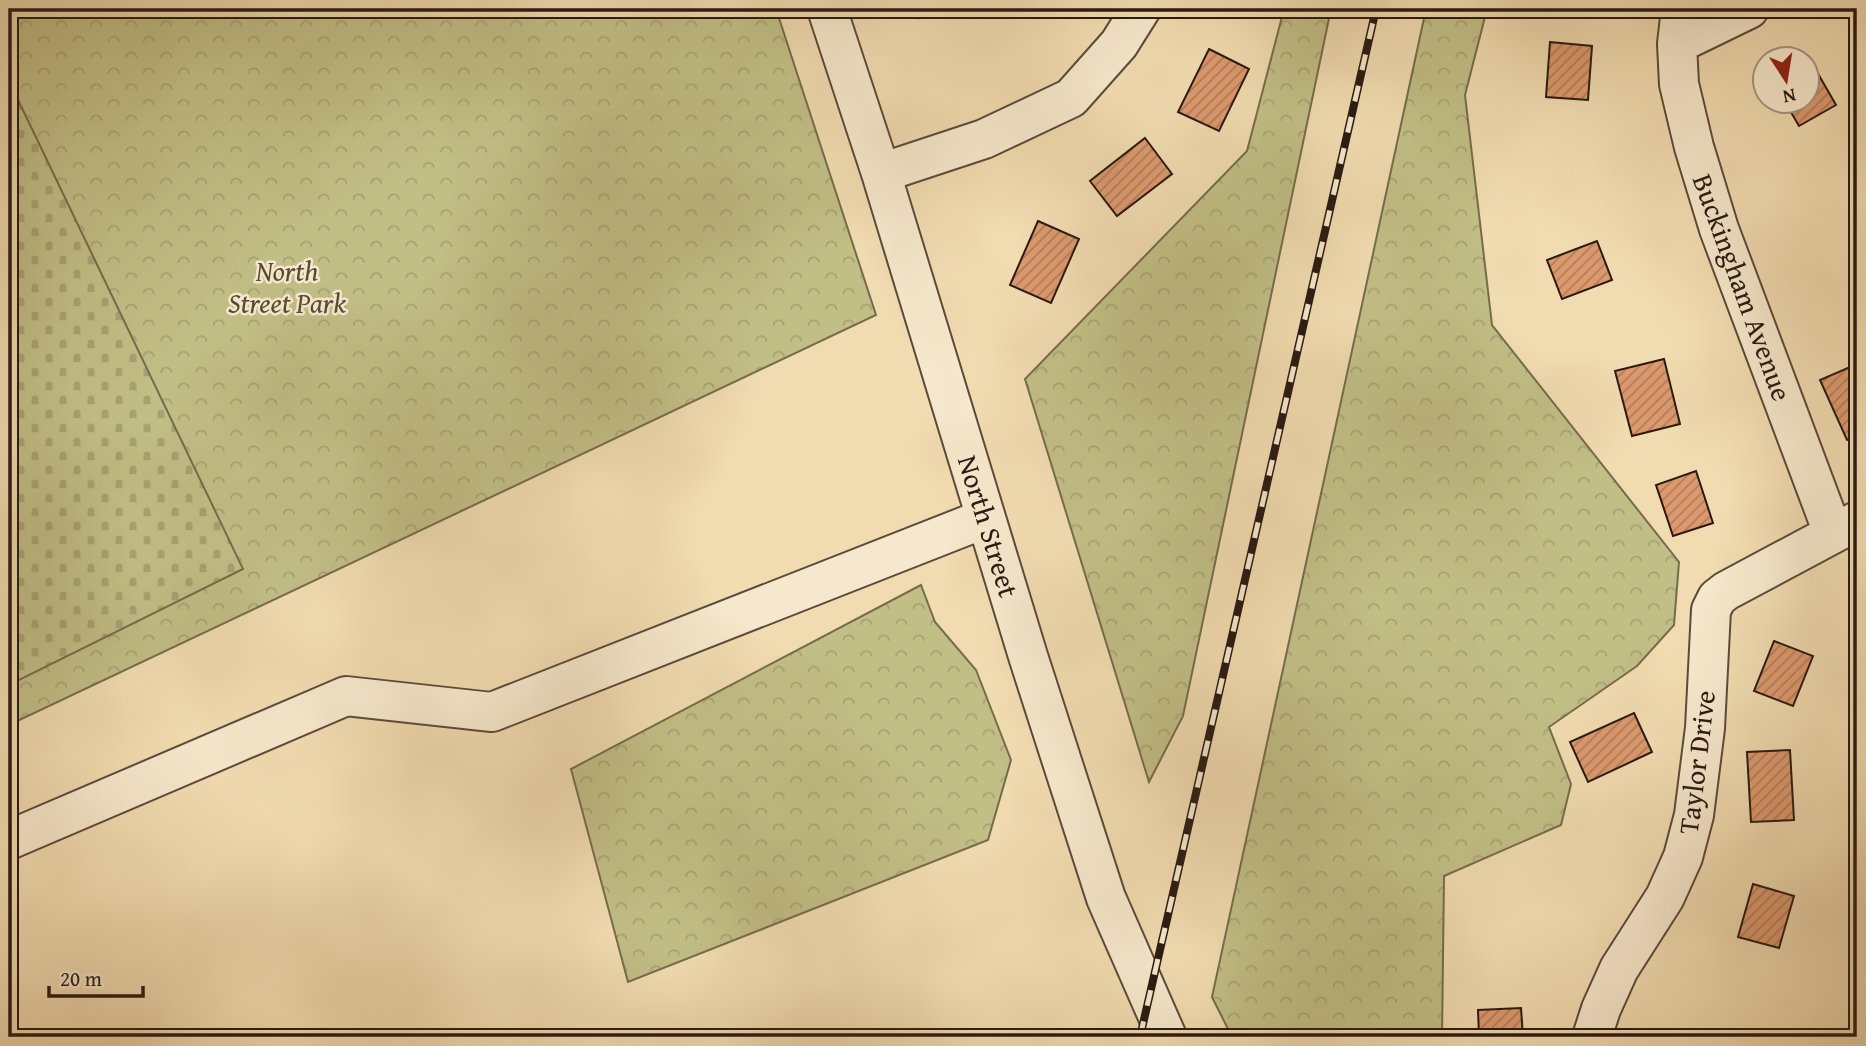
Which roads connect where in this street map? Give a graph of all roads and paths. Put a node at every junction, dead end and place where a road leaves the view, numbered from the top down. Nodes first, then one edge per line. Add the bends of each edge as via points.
1 (827, 9) edge
2 (1141, 9) edge
3 (1749, 9) edge
4 (1679, 26) edge
5 (881, 173) junction
6 (986, 519) junction
7 (1845, 527) edge
8 (9, 840) edge
9 (1167, 1037) edge
10 (1592, 1037) edge

1 - 5 street, North Street
2 - 5 street via 1119,44 1071,98 984,139
3 - 4 street
4 - 7 street, Buckingham Avenue via 1679,84 1719,229
5 - 6 street, North Street
6 - 8 street via 492,712 346,696
6 - 9 street, North Street via 1106,898
7 - 10 street, Taylor Drive via 1726,590 1711,610 1705,728 1694,815 1683,857 1665,897 1619,970

